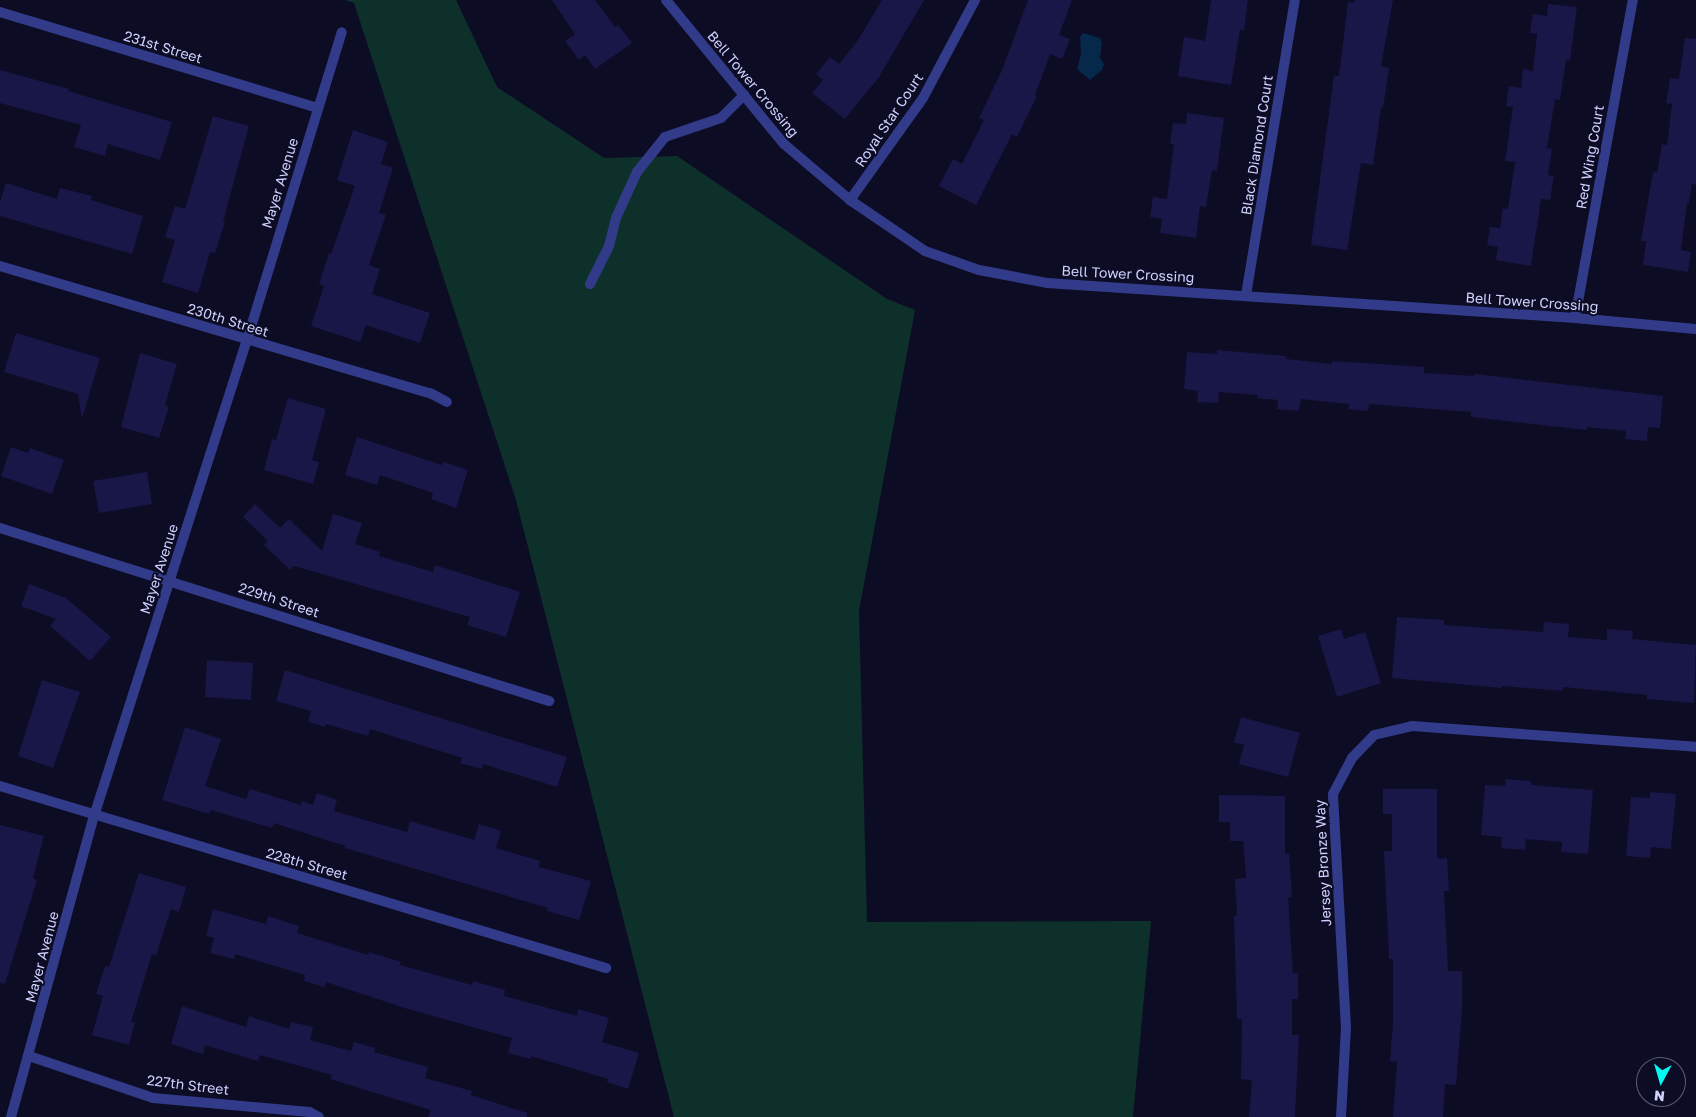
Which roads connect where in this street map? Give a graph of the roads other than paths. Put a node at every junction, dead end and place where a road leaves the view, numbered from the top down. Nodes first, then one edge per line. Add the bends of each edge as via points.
1 (666, 0) edge
2 (976, 0) edge
3 (1295, 0) edge
4 (1633, 0) edge
5 (0, 12) edge
6 (342, 32) dead end
7 (744, 95) junction
8 (317, 108) junction
9 (850, 200) junction
10 (0, 266) edge
11 (590, 284) dead end
12 (1246, 295) junction
13 (1575, 318) junction
14 (1696, 329) edge
15 (248, 340) junction
16 (447, 402) dead end
17 (0, 528) edge
18 (170, 580) junction
19 (549, 701) dead end
20 (1696, 747) edge
21 (0, 786) edge
22 (94, 816) junction
23 (606, 968) dead end
24 (29, 1056) junction
25 (11, 1117) edge
26 (319, 1117) edge
27 (1341, 1117) edge

1 - 7 street, Bell Tower Crossing
2 - 9 street, Royal Star Court via 923,98
3 - 12 street, Black Diamond Court
4 - 13 street, Red Wing Court
5 - 8 street, 231st Street
6 - 8 street, Mayer Avenue
7 - 9 street, Bell Tower Crossing via 784,144
7 - 11 street via 721,118 666,137 648,158 637,172 623,202 609,246
8 - 15 street, Mayer Avenue
9 - 12 street, Bell Tower Crossing via 925,251 979,270 1047,283
10 - 15 street, 230th Street
12 - 13 street, Bell Tower Crossing
13 - 14 street, Bell Tower Crossing
15 - 16 street, 230th Street via 430,393
15 - 18 street, Mayer Avenue
17 - 18 street, 229th Street
18 - 19 street, 229th Street
18 - 22 street, Mayer Avenue
20 - 27 street, Jersey Bronze Way via 1412,726 1374,735 1352,758 1333,794 1346,1028
21 - 22 street, 228th Street
22 - 23 street, 228th Street
22 - 24 street, Mayer Avenue
24 - 25 street, Mayer Avenue
24 - 26 street, 227th Street via 153,1098 309,1112

